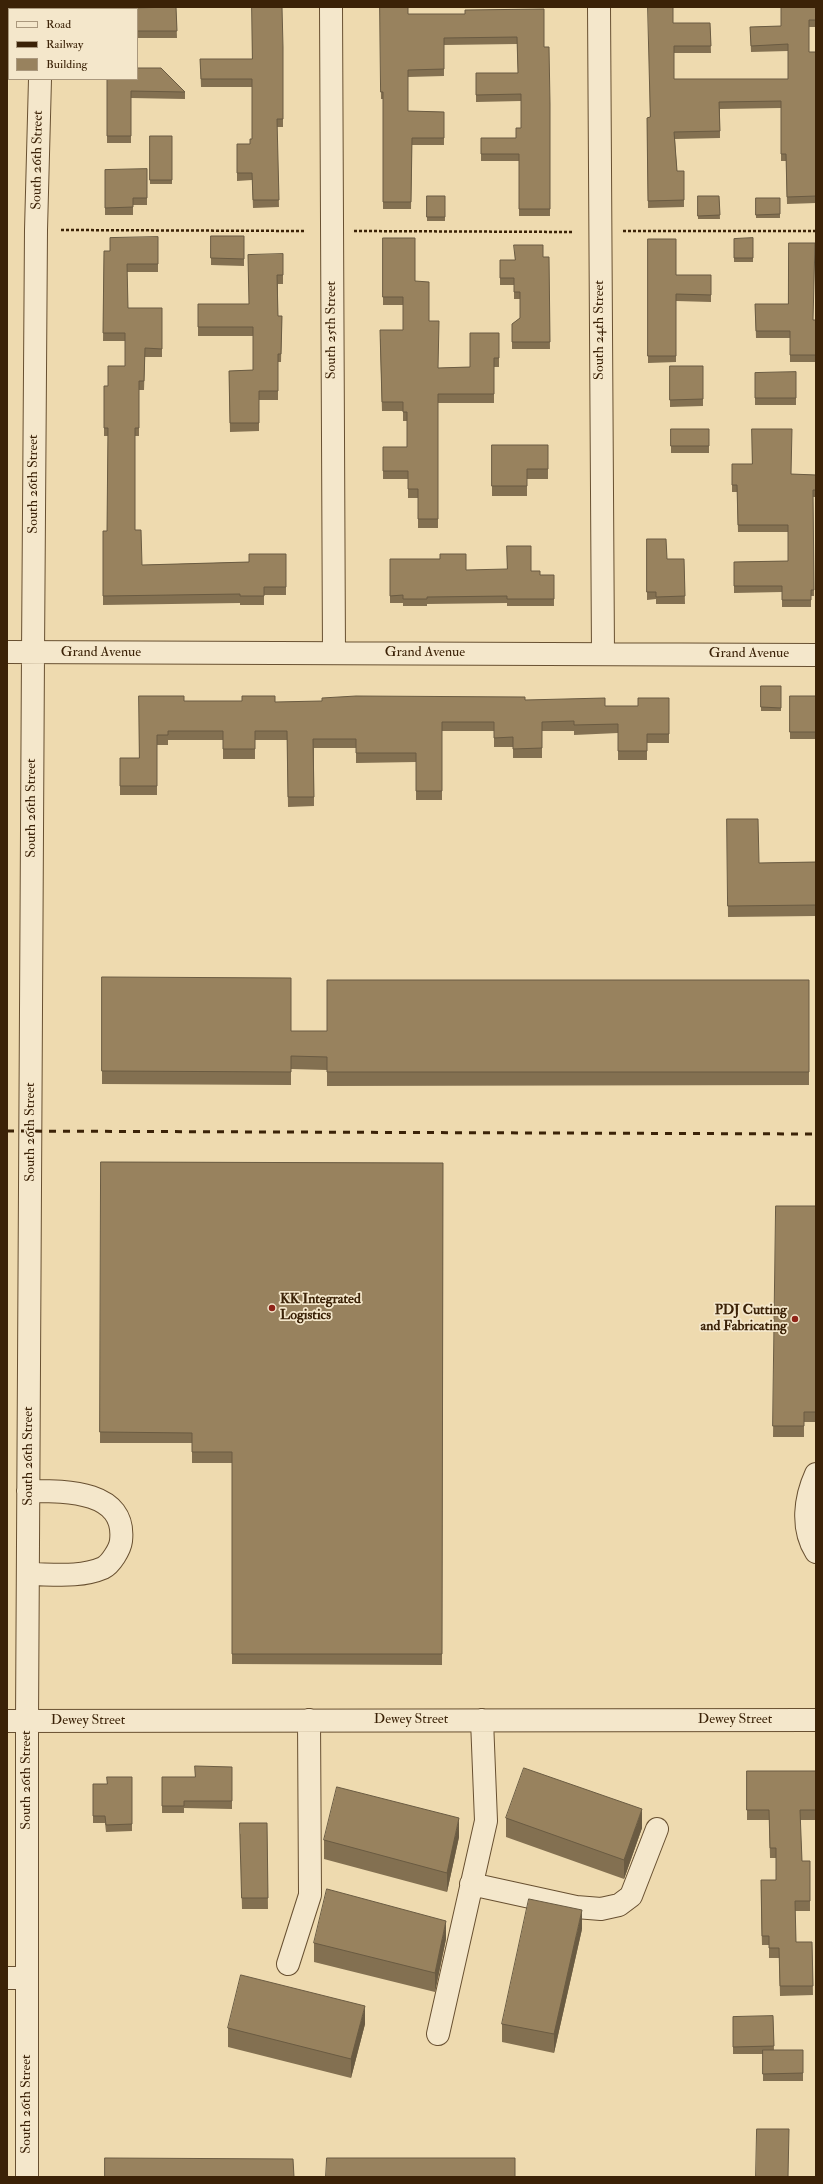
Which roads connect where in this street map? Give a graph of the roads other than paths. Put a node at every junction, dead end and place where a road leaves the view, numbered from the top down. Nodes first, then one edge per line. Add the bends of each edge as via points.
1 (331, 7) edge
2 (599, 7) edge
3 (39, 82) edge
4 (7, 652) edge
5 (334, 652) junction
6 (33, 653) junction
7 (603, 653) junction
8 (816, 655) edge
9 (816, 1474) edge
10 (28, 1490) junction
11 (816, 1552) edge
12 (28, 1574) junction
13 (309, 1720) junction
14 (482, 1720) junction
15 (816, 1720) edge
16 (17, 1721) edge
17 (657, 1829) dead end
18 (471, 1884) junction
19 (288, 1964) dead end
20 (17, 1978) edge
21 (438, 2034) dead end
22 (27, 2177) edge

1 - 5 street, South 25th Street
2 - 7 street, South 24th Street
3 - 6 street, South 26th Street
4 - 6 street, Grand Avenue
5 - 6 street, Grand Avenue
5 - 7 street, Grand Avenue
6 - 10 street, South 26th Street
7 - 8 street, Grand Avenue
9 - 11 street via 809,1490 806,1513 809,1541
10 - 12 street, South 26th Street
10 - 12 street via 70,1490 94,1497 115,1513 122,1532 120,1548 105,1567 86,1573
12 - 16 street, South 26th Street
13 - 14 street, Dewey Street
13 - 16 street, Dewey Street
13 - 19 street via 310,1895
14 - 15 street, Dewey Street
14 - 18 street via 486,1821
16 - 20 street, South 26th Street
17 - 18 street via 631,1896 619,1905 601,1909 576,1906
18 - 21 street
20 - 22 street, South 26th Street

